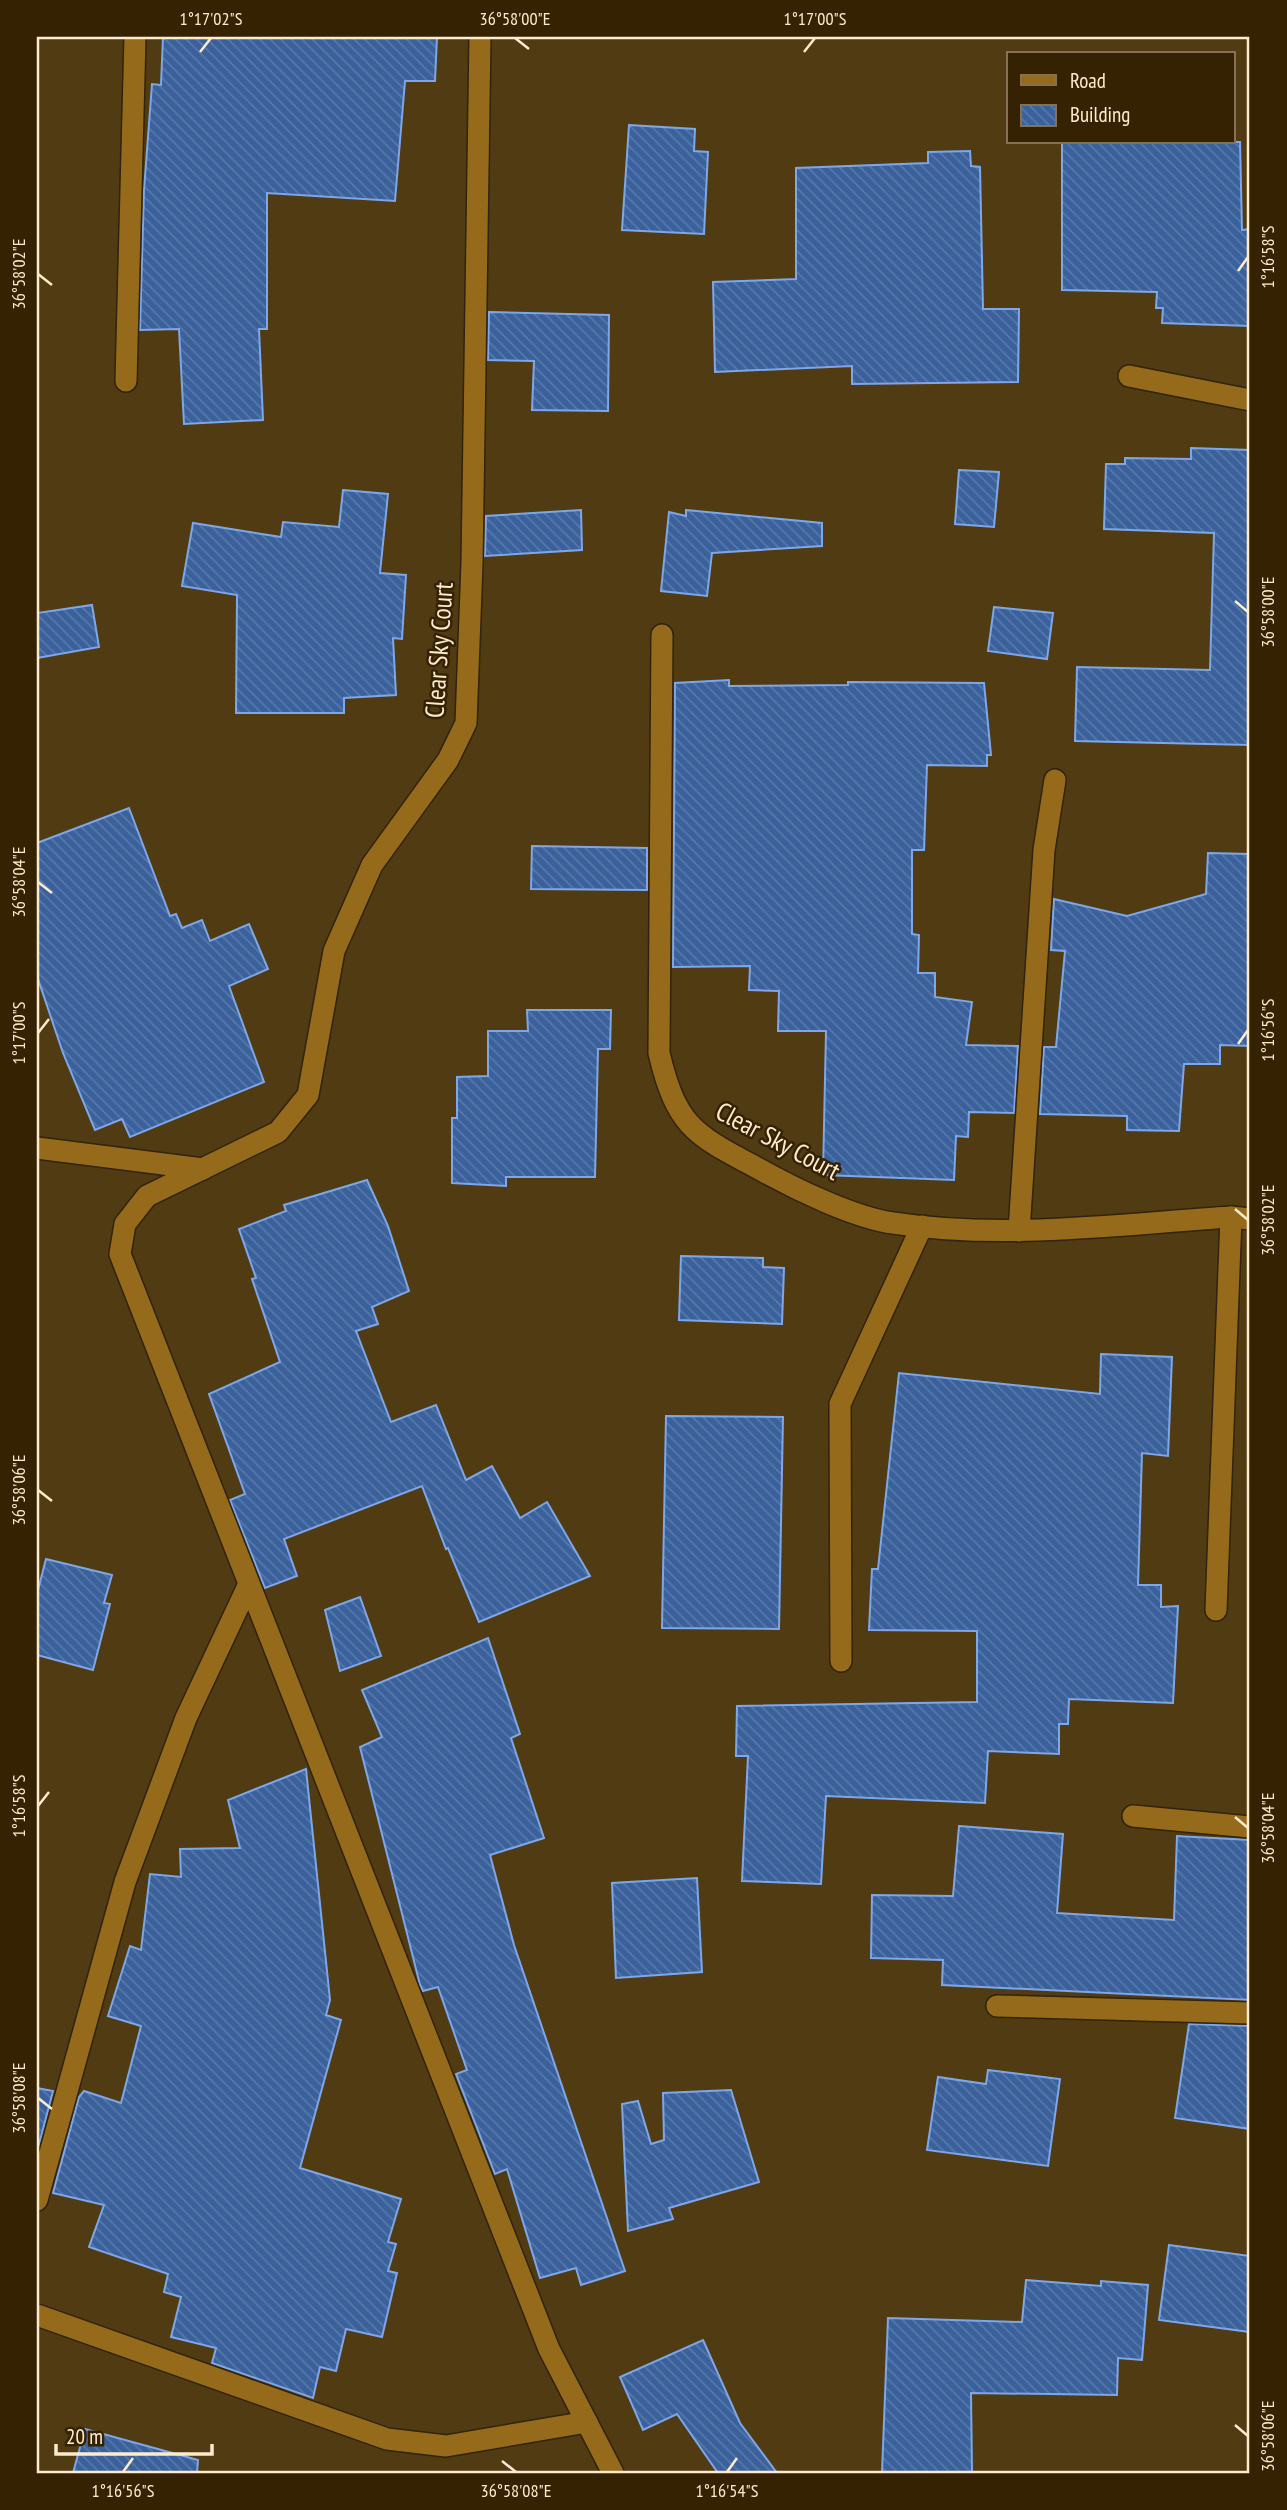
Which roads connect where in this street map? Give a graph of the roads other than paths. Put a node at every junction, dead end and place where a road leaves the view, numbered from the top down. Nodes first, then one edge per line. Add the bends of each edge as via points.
1 (135, 37) edge
2 (480, 37) edge
3 (1129, 376) dead end
4 (126, 381) dead end
5 (1250, 400) edge
6 (662, 635) dead end
7 (1055, 780) dead end
8 (37, 1148) edge
9 (203, 1169) junction
10 (1241, 1218) edge
11 (922, 1226) junction
12 (1019, 1231) junction
13 (248, 1586) junction
14 (1216, 1610) dead end
15 (841, 1661) dead end
16 (1133, 1816) dead end
17 (1250, 1827) edge
18 (998, 2006) dead end
19 (1250, 2013) edge
20 (37, 2200) edge
21 (37, 2315) edge
22 (587, 2422) junction
23 (613, 2473) edge

1 - 4 street
2 - 9 street, Clear Sky Court via 466,723 447,760 372,865 334,951 307,1095 278,1132
3 - 5 street
6 - 11 street, Clear Sky Court via 659,1053 667,1090 701,1137 783,1182 890,1223
7 - 12 street via 1044,850
8 - 9 street
9 - 13 street, Clear Sky Court via 147,1196 125,1224 120,1254
10 - 12 street, Clear Sky Court
10 - 14 street
11 - 12 street, Clear Sky Court
11 - 15 street via 840,1404
13 - 20 street via 186,1718 125,1882
13 - 22 street via 549,2349
16 - 17 street
18 - 19 street
21 - 22 street via 387,2439 446,2446
22 - 23 street

